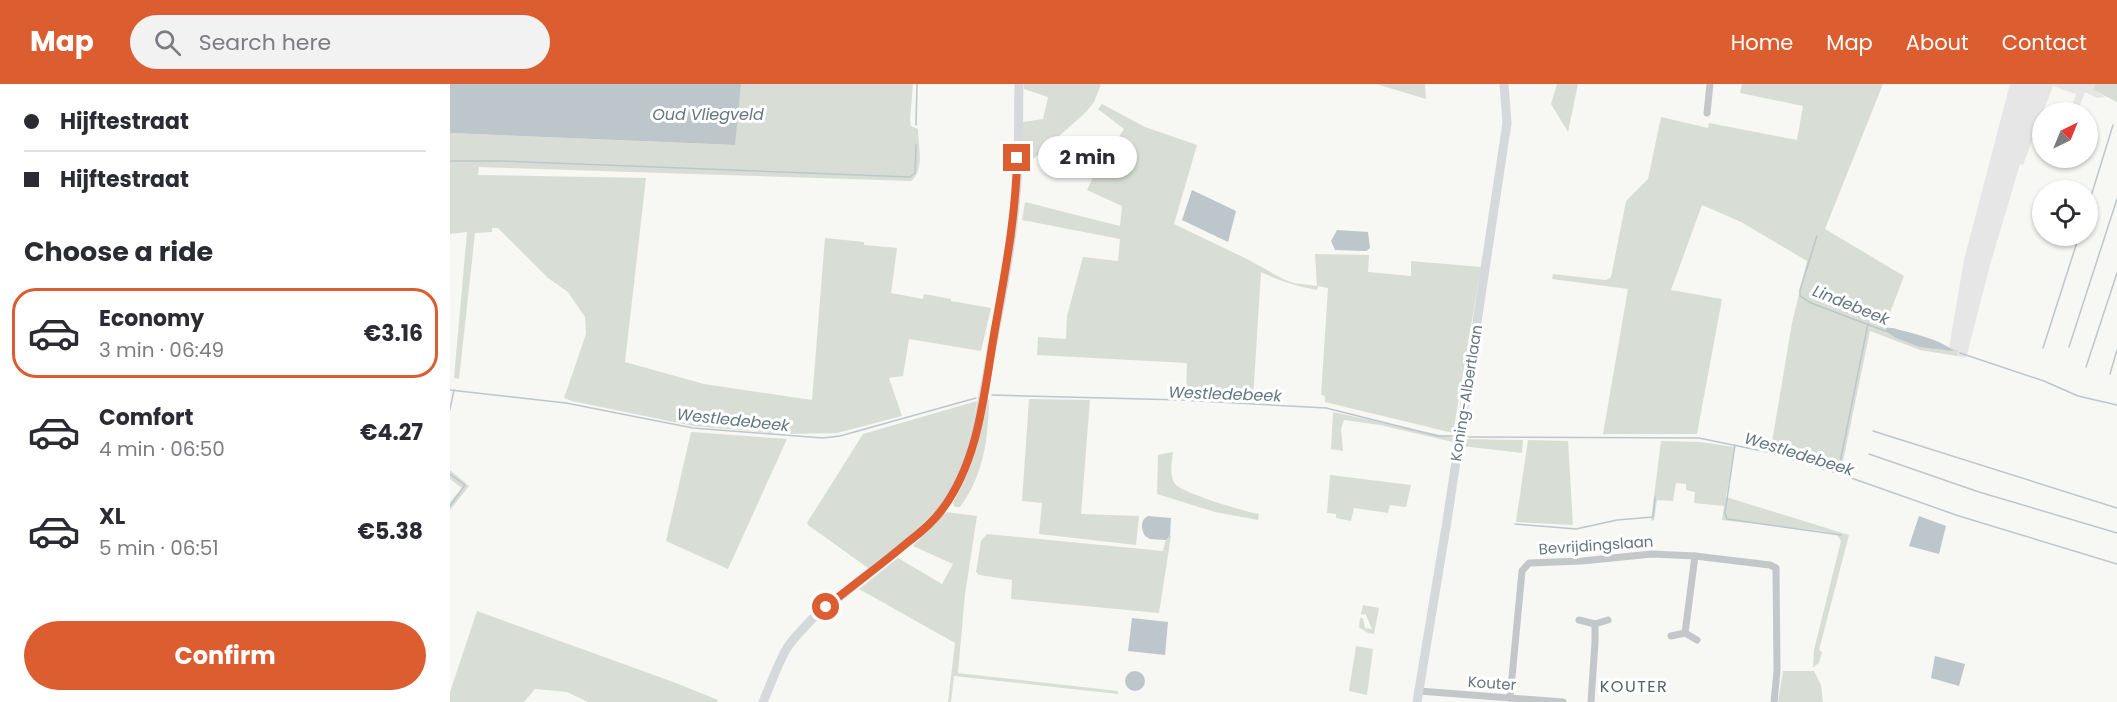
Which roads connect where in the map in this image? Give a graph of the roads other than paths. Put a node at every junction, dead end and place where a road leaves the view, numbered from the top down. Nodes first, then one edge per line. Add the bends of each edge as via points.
1 (1019, 84) edge
2 (1504, 84) edge
3 (1710, 84) edge
4 (1707, 113) dead end
5 (1695, 556) junction
6 (1579, 620) dead end
7 (1608, 620) dead end
8 (1595, 624) junction
9 (1685, 633) junction
10 (1671, 636) dead end
11 (1697, 640) dead end
12 (1419, 691) junction
13 (1510, 698) junction
14 (763, 702) edge
15 (1417, 702) edge
16 (1563, 702) edge
17 (1591, 702) edge
18 (1774, 702) edge

1 - 14 street via 1017,191 1012,231 975,438 963,474 928,525 800,632 779,663
2 - 12 street, Koning-Albertlaan via 1506,123
3 - 4 street
5 - 9 street
5 - 13 street, Bevrijdingslaan via 1652,554 1526,564 1522,571
5 - 18 street, Bevrijdingslaan via 1776,568
6 - 8 street
7 - 8 street
8 - 17 street
9 - 10 street
9 - 11 street
12 - 13 street, Kouter
12 - 15 street, Koning-Albertlaan
13 - 16 street, Kouter

